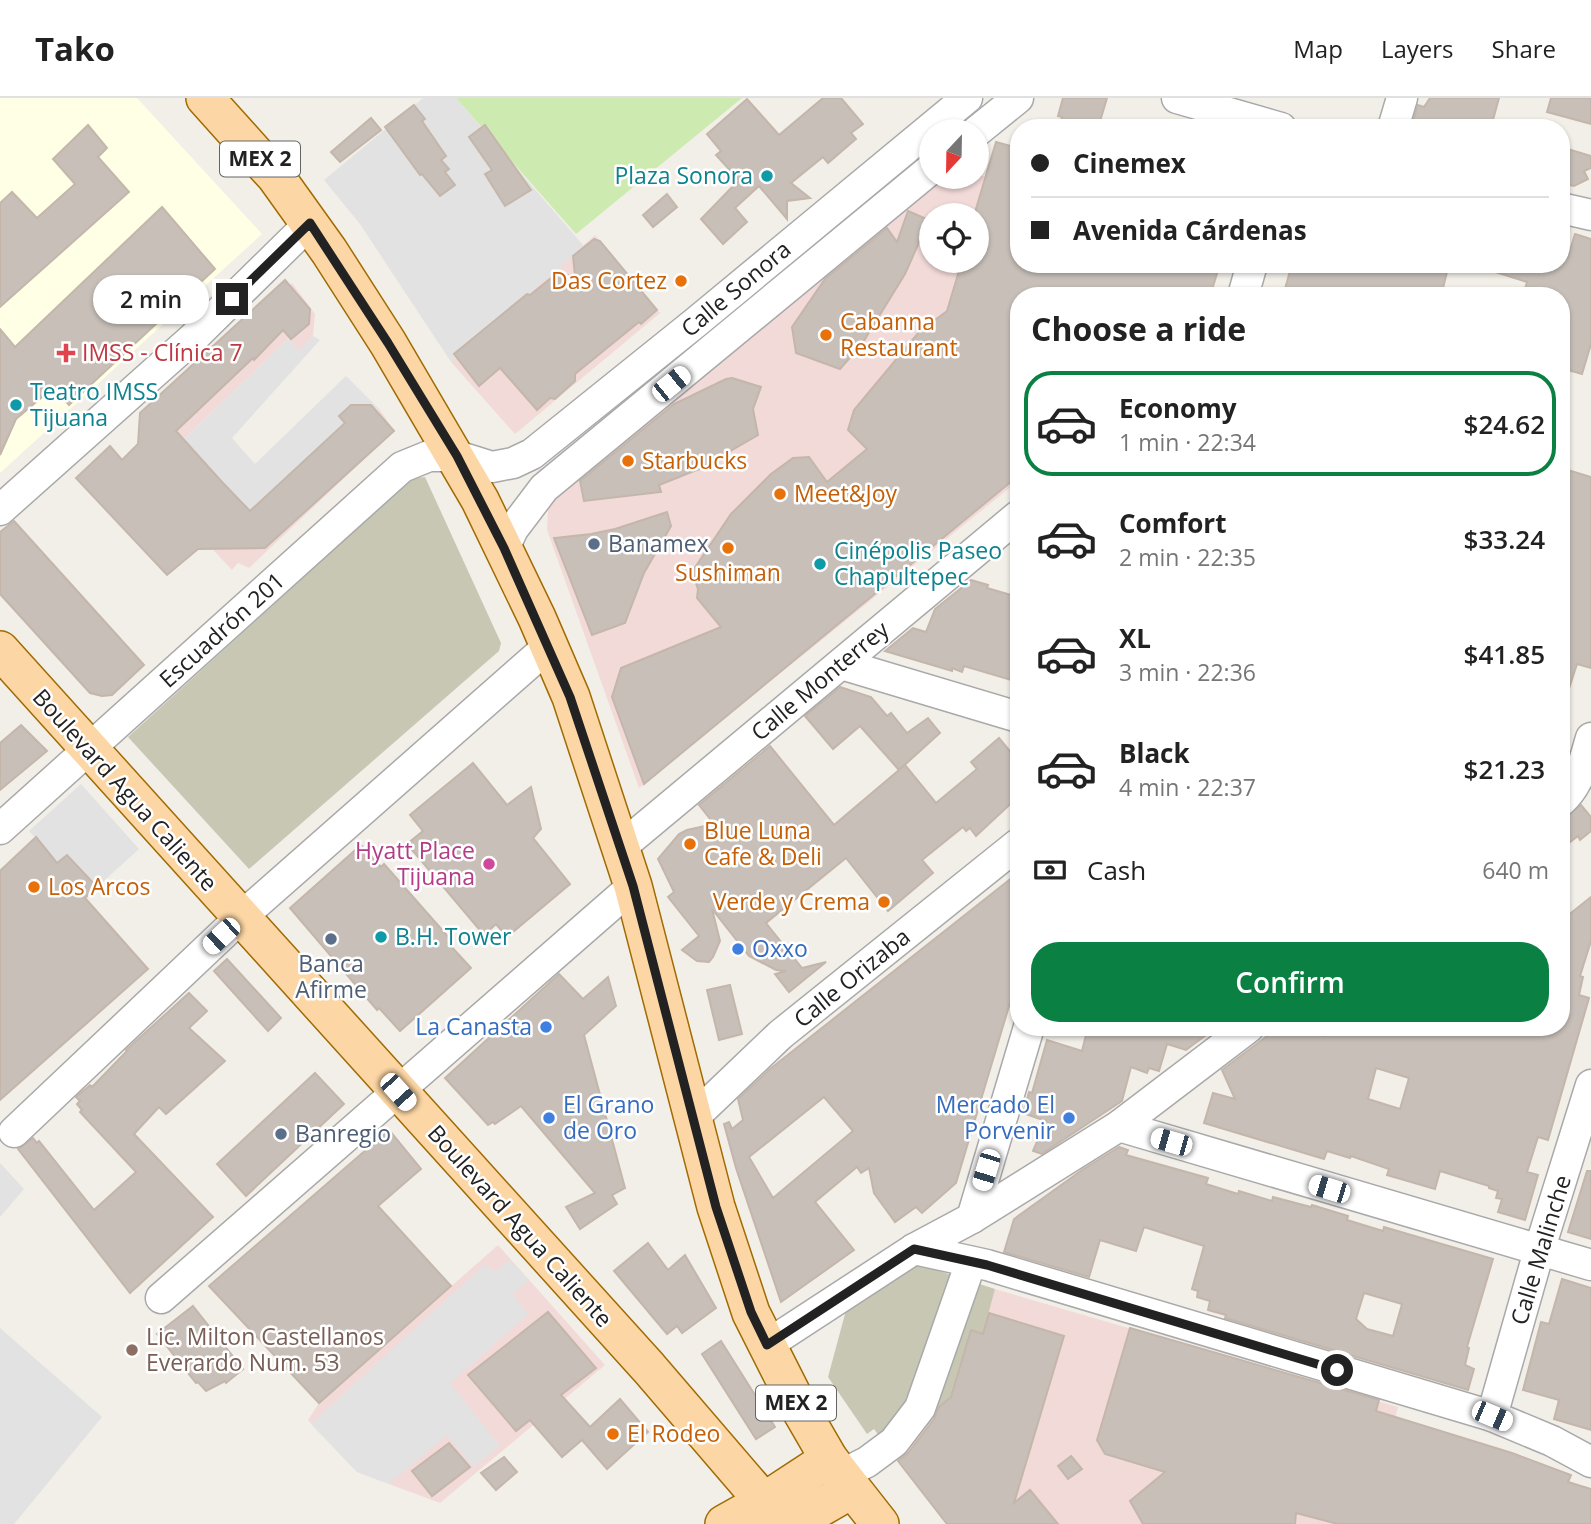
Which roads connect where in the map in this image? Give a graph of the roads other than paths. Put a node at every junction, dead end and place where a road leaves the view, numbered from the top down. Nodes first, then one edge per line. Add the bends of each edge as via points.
1 (205, 98) edge
2 (967, 98) edge
3 (1018, 98) edge
4 (1177, 98) edge
5 (1402, 98) edge
6 (1250, 119) edge
7 (1396, 119) edge
8 (989, 121) edge
9 (919, 180) edge
10 (1570, 210) edge
11 (1591, 215) edge
12 (310, 223) junction
13 (457, 456) junction
14 (0, 510) edge
15 (1010, 523) edge
16 (504, 548) junction
17 (549, 646) junction
18 (0, 650) edge
19 (841, 664) junction
20 (1010, 715) edge
21 (1591, 738) edge
22 (90, 749) junction
23 (1570, 792) edge
24 (0, 829) edge
25 (621, 848) junction
26 (1010, 850) edge
27 (633, 886) junction
28 (240, 918) junction
29 (1026, 1036) edge
30 (1237, 1036) edge
31 (1591, 1085) edge
32 (398, 1092) junction
33 (692, 1119) junction
34 (1119, 1126) junction
35 (15, 1132) dead end
36 (972, 1218) junction
37 (914, 1249) junction
38 (1539, 1251) junction
39 (971, 1262) junction
40 (1591, 1265) edge
41 (161, 1298) dead end
42 (767, 1345) junction
43 (1492, 1416) junction
44 (1591, 1462) edge
45 (841, 1475) junction
46 (780, 1516) edge
47 (724, 1524) edge
48 (880, 1524) edge

1 - 12 main road, MEX 2 via 276,177
2 - 13 street, Calle Sonora via 532,454 492,467
3 - 8 street
4 - 6 street
5 - 7 street
9 - 16 street, Calle Sonora via 544,488
10 - 11 street
12 - 13 main road, MEX 2
12 - 14 street via 193,338
13 - 16 main road, MEX 2
13 - 22 street, Escuadrón 201 via 429,456 402,467
15 - 19 street, Calle Monterrey
16 - 17 main road, MEX 2
17 - 25 main road, MEX 2
17 - 28 street
18 - 22 main road, Boulevard Agua Caliente
19 - 20 street
19 - 25 street, Calle Monterrey
21 - 23 street
22 - 24 street, Escuadrón 201
22 - 28 main road, Boulevard Agua Caliente
25 - 27 main road, MEX 2
26 - 33 street, Calle Orizaba via 780,1035
27 - 32 street
27 - 33 main road, MEX 2
28 - 32 main road, Boulevard Agua Caliente
28 - 35 street
29 - 36 street
30 - 34 street
31 - 38 street, Calle Malinche
32 - 41 street
32 - 46 main road, Boulevard Agua Caliente
33 - 42 main road, MEX 2 via 733,1260
34 - 36 street
34 - 38 street
36 - 37 street
37 - 39 street
37 - 42 street
38 - 40 street
38 - 43 street, Calle Malinche
39 - 43 street
39 - 45 street via 920,1408 894,1441
42 - 45 main road, MEX 2
43 - 44 street
45 - 46 main road
45 - 48 main road, MEX 2
46 - 47 main road

